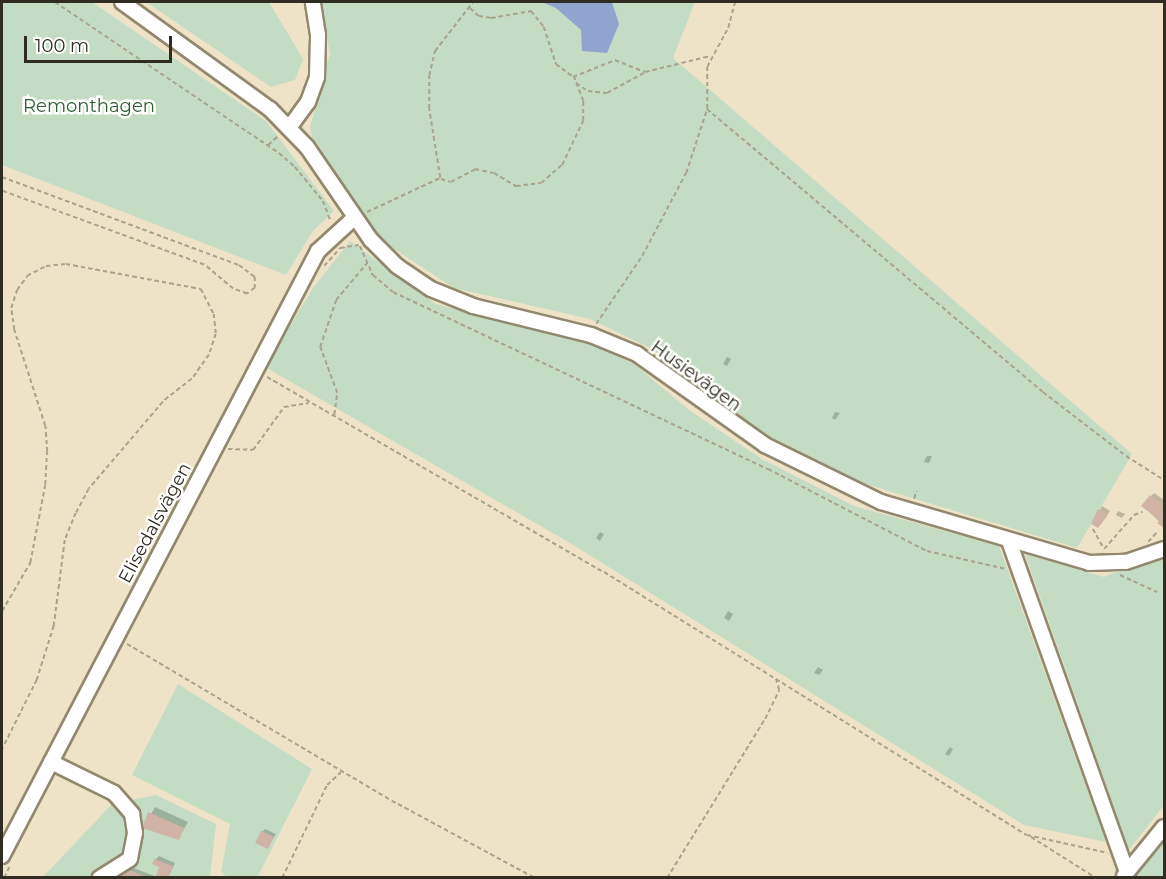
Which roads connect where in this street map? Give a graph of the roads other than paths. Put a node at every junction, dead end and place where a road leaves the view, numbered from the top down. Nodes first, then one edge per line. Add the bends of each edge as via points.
1 (122, 2) edge
2 (313, 2) edge
3 (289, 128) junction
4 (354, 218) junction
5 (1009, 541) junction
6 (1164, 549) edge
7 (51, 762) junction
8 (1163, 831) edge
9 (2, 856) edge
10 (1125, 875) edge
11 (99, 878) edge

1 - 3 street, Husievägen via 215,66
2 - 3 street via 318,35 316,77 308,102
3 - 4 street, Husievägen
4 - 5 street, Husievägen via 397,266 431,289 473,306 591,335 637,354 735,427 850,489
4 - 7 street, Elisedalsvägen via 318,251
5 - 6 street, Husievägen via 1071,559 1105,563 1130,562
5 - 10 street
7 - 9 street, Elisedalsvägen
7 - 11 street via 114,793 132,814 135,833 129,860
8 - 10 street

